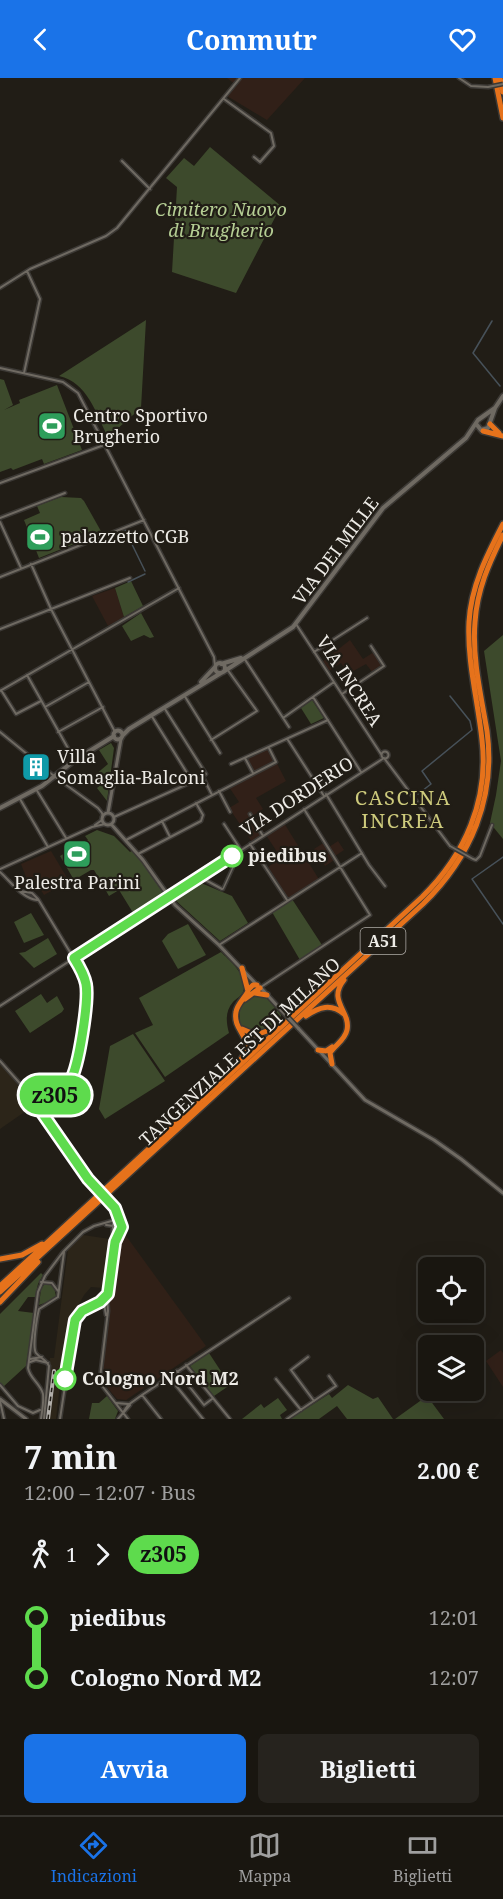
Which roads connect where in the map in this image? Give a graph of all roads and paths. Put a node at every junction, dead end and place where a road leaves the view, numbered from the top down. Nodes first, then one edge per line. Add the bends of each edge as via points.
1 (240, 78) edge
2 (459, 78) edge
3 (495, 78) edge
4 (500, 78) edge
5 (503, 84) edge
6 (503, 92) edge
7 (224, 99) junction
8 (503, 118) edge
9 (254, 157) dead end
10 (122, 161) dead end
11 (150, 189) junction
12 (27, 271) junction
13 (0, 289) edge
14 (0, 368) edge
15 (24, 373) junction
16 (503, 396) edge
17 (495, 408) junction
18 (482, 418) junction
19 (490, 423) junction
20 (477, 424) junction
21 (483, 431) junction
22 (503, 435) edge
23 (466, 438) junction
24 (105, 444) junction
25 (0, 483) edge
26 (65, 493) dead end
27 (0, 520) edge
28 (144, 520) junction
29 (503, 524) edge
30 (503, 536) edge
31 (31, 564) junction
32 (21, 568) junction
33 (0, 577) edge
34 (130, 578) dead end
35 (178, 588) junction
36 (51, 609) junction
37 (367, 618) dead end
38 (296, 624) junction
39 (0, 629) edge
40 (371, 646) dead end
41 (72, 649) junction
42 (314, 652) junction
43 (253, 653) junction
44 (244, 658) junction
45 (218, 665) junction
46 (224, 671) junction
47 (27, 675) junction
48 (90, 682) junction
49 (334, 682) junction
50 (1, 690) edge
51 (191, 690) junction
52 (342, 694) junction
53 (184, 695) junction
54 (313, 697) junction
55 (41, 701) junction
56 (45, 707) junction
57 (103, 707) junction
58 (164, 707) junction
59 (151, 715) junction
60 (283, 718) junction
61 (328, 720) junction
62 (289, 727) dead end
63 (0, 732) edge
64 (58, 732) junction
65 (118, 735) junction
66 (211, 740) junction
67 (288, 740) junction
68 (269, 748) junction
69 (220, 753) dead end
70 (383, 756) junction
71 (245, 758) junction
72 (75, 760) junction
73 (231, 764) dead end
74 (361, 772) junction
75 (253, 773) junction
76 (54, 776) junction
77 (203, 777) junction
78 (193, 782) junction
79 (36, 789) junction
80 (219, 791) junction
81 (212, 795) junction
82 (325, 795) junction
83 (20, 799) junction
84 (196, 803) junction
85 (110, 806) junction
86 (0, 808) edge
87 (304, 809) junction
88 (230, 812) dead end
89 (108, 813) junction
90 (250, 814) dead end
91 (102, 818) junction
92 (113, 820) junction
93 (162, 821) junction
94 (105, 824) junction
95 (224, 824) dead end
96 (492, 825) dead end
97 (93, 827) junction
98 (263, 836) junction
99 (170, 837) junction
100 (66, 839) junction
101 (126, 840) junction
102 (250, 844) junction
103 (48, 847) junction
104 (241, 850) junction
105 (362, 853) junction
106 (138, 854) junction
107 (340, 867) junction
108 (0, 871) edge
109 (200, 877) junction
110 (385, 886) dead end
111 (222, 889) joint
112 (20, 891) junction
113 (30, 893) junction
114 (34, 895) junction
115 (169, 897) junction
116 (31, 899) junction
117 (287, 900) junction
118 (40, 901) junction
119 (219, 945) junction
120 (368, 955) junction
121 (74, 958) junction
122 (242, 968) junction
123 (259, 986) junction
124 (322, 988) junction
125 (251, 991) junction
126 (267, 995) junction
127 (0, 1006) edge
128 (344, 1014) junction
129 (238, 1025) junction
130 (290, 1027) junction
131 (318, 1050) joint
132 (326, 1054) junction
133 (0, 1061) edge
134 (333, 1066) joint
135 (212, 1091) junction
136 (40, 1107) junction
137 (503, 1193) edge
138 (89, 1204) junction
139 (112, 1205) junction
140 (113, 1220) junction
141 (120, 1221) junction
142 (103, 1225) junction
143 (114, 1226) junction
144 (122, 1227) junction
145 (114, 1231) junction
146 (52, 1245) junction
147 (67, 1247) junction
148 (0, 1259) edge
149 (41, 1283) junction
150 (0, 1286) edge
151 (0, 1292) edge
152 (108, 1294) junction
153 (58, 1297) junction
154 (289, 1298) dead end
155 (103, 1299) junction
156 (0, 1302) edge
157 (108, 1302) junction
158 (95, 1305) junction
159 (105, 1308) junction
160 (79, 1313) junction
161 (107, 1318) junction
162 (42, 1357) junction
163 (308, 1358) dead end
164 (29, 1361) junction
165 (48, 1363) junction
166 (186, 1365) junction
167 (177, 1371) junction
168 (169, 1376) junction
169 (329, 1376) dead end
170 (276, 1379) dead end
171 (47, 1381) junction
172 (0, 1385) edge
173 (38, 1385) junction
174 (142, 1395) junction
175 (213, 1398) junction
176 (0, 1400) edge
177 (314, 1401) junction
178 (115, 1402) junction
179 (132, 1402) junction
180 (42, 1407) junction
181 (301, 1410) junction
182 (33, 1413) junction
183 (123, 1413) junction
184 (42, 1418) edge
185 (4, 1419) edge
186 (26, 1419) edge
187 (60, 1419) edge
188 (118, 1419) edge
189 (128, 1419) edge
190 (161, 1419) edge
191 (203, 1419) edge
192 (230, 1419) edge
193 (287, 1419) edge

1 - 7 street
2 - 5 street, bridge via 473,87
3 - 8 highway
4 - 6 highway
7 - 9 street via 271,133 274,146 260,162
7 - 11 street
10 - 11 street
11 - 12 street via 112,232
12 - 13 street
12 - 15 street via 40,299
14 - 15 street
15 - 24 street via 74,388
16 - 17 main road
17 - 18 main road
17 - 19 main road
18 - 19 main road
18 - 20 main road
19 - 21 main road
19 - 22 highway
20 - 21 main road
20 - 23 main road, VIA DEI MILLE
21 - 22 highway
21 - 23 main road, VIA DEI MILLE
23 - 38 main road, VIA DEI MILLE via 383,508
24 - 25 street
24 - 28 street
26 - 27 street
27 - 32 street
28 - 31 street
28 - 35 street
29 - 124 highway, TANGENZIALE EST DI MILANO / A51 via 478,576 470,613 470,650 484,765 469,832 453,861 431,888
30 - 120 highway, TANGENZIALE EST DI MILANO / A51 via 483,578 475,623 489,759 479,822 446,879
31 - 32 street
31 - 36 street
32 - 33 street
34 - 36 street
35 - 41 street
35 - 45 street
36 - 39 street
36 - 41 street
37 - 42 street
38 - 42 street, VIA INCREA
38 - 43 main road, VIA DEI MILLE
40 - 52 street via 384,666
41 - 47 street
41 - 48 street
42 - 49 street, VIA INCREA
43 - 44 main road, VIA DEI MILLE
43 - 45 main road, VIA DEI MILLE
44 - 46 main road, VIA DEI MILLE
44 - 60 street
45 - 46 main road
45 - 46 main road via 216,671
45 - 51 main road, VIA DEI MILLE
46 - 51 main road, VIA DEI MILLE
46 - 66 street via 257,711
47 - 50 street
47 - 55 street
48 - 56 street
48 - 57 street
49 - 52 street, VIA INCREA
49 - 54 street
50 - 55 street via 16,714
51 - 53 main road, VIA DEI MILLE
52 - 70 street, VIA INCREA
53 - 58 main road, VIA DEI MILLE
53 - 66 street
54 - 60 street
54 - 61 street
55 - 56 street
56 - 64 street
57 - 64 street
57 - 65 street
58 - 59 main road, VIA DEI MILLE
58 - 77 street via 206,774
59 - 65 main road, VIA DEI MILLE
59 - 78 street
60 - 62 street
61 - 67 street
61 - 74 street
63 - 76 street
64 - 72 street
65 - 72 main road
65 - 85 street
66 - 69 street
67 - 68 street
67 - 82 street
68 - 71 street
68 - 75 street via 276,762
70 - 74 street, VIA DORDERIO
70 - 96 street, VIA INCREA, bridge via 450,846 477,859
71 - 73 street
71 - 75 street
72 - 76 main road
74 - 82 street, VIA DORDERIO
75 - 80 street
76 - 79 main road
76 - 91 street via 98,808
77 - 78 street
77 - 81 street
78 - 92 street
79 - 83 main road
79 - 100 street
80 - 81 street
80 - 88 street
81 - 84 street
82 - 87 street, VIA DORDERIO
82 - 105 street
83 - 86 main road
83 - 103 street
84 - 93 street
84 - 99 street via 203,819
85 - 89 street
85 - 92 street
87 - 98 street, VIA DORDERIO
87 - 107 street
89 - 91 street
89 - 92 street
90 - 98 street
91 - 94 street
91 - 97 street
92 - 94 street
92 - 101 street
93 - 99 street
93 - 101 street
94 - 97 street
95 - 104 street
97 - 100 street
98 - 102 street, VIA DORDERIO
99 - 106 street
100 - 103 street
101 - 106 street
102 - 104 street, VIA DORDERIO
102 - 117 street
103 - 108 street
104 - 109 street, VIA DORDERIO
104 - 111 street
105 - 107 street
105 - 110 street
106 - 115 street
107 - 117 street
107 - 123 street via 370,915
108 - 112 street
109 - 111 street
109 - 115 street, VIA DORDERIO
112 - 113 street
112 - 116 street
113 - 114 street
113 - 116 street
114 - 116 street
114 - 118 street
115 - 119 street
115 - 121 street, VIA DORDERIO
116 - 118 street
117 - 119 street
118 - 121 street
119 - 122 street
120 - 128 highway via 339,988 338,999
120 - 130 highway, TANGENZIALE EST DI MILANO / A51
121 - 127 street, VIA DORDERIO
121 - 136 street via 87,992 77,1066 67,1085
122 - 123 street
122 - 125 highway
123 - 125 highway via 252,985
123 - 126 street
124 - 129 highway via 267,1032 252,1035
124 - 135 highway, TANGENZIALE EST DI MILANO / A51
125 - 126 highway
125 - 129 highway via 236,1012
126 - 131 street, bridge
128 - 130 highway via 324,1007
128 - 132 highway via 347,1032
129 - 135 highway via 246,1040 245,1053
130 - 146 highway, TANGENZIALE EST DI MILANO / A51
131 - 132 highway
132 - 134 highway
133 - 136 street
134 - 137 street via 365,1100 434,1140
135 - 138 highway, TANGENZIALE EST DI MILANO / A51
136 - 139 street, bridge via 95,1187
138 - 148 highway via 37,1247
138 - 150 highway, A51
139 - 140 street
139 - 141 street
140 - 141 street
140 - 142 street
140 - 143 street
141 - 144 street
142 - 143 street
142 - 145 street
142 - 147 street via 88,1229
143 - 144 street
143 - 145 street
144 - 152 street via 115,1242
145 - 155 street
146 - 151 highway, A51
146 - 156 highway
147 - 149 street
147 - 153 street
149 - 153 street via 54,1284
149 - 164 street
152 - 155 street
152 - 157 street
153 - 162 street via 38,1310 34,1347
154 - 166 street
155 - 157 street
155 - 158 street
155 - 159 street
155 - 160 street
157 - 161 street
158 - 159 street
158 - 160 street
159 - 161 street
160 - 187 street
161 - 178 street via 100,1378
162 - 164 street
162 - 165 street
163 - 177 street via 291,1370
164 - 165 street
164 - 173 street via 29,1374
165 - 171 street
166 - 167 street
166 - 175 street
167 - 168 street
167 - 175 street via 204,1405
168 - 174 street
168 - 191 street
169 - 177 street via 336,1386
170 - 181 street
171 - 173 street
171 - 184 street
172 - 182 street via 18,1406
173 - 180 street via 43,1394
174 - 179 street
174 - 190 street
175 - 192 street
176 - 185 street
176 - 186 street
177 - 181 street
178 - 179 street
178 - 183 street
179 - 183 street
180 - 182 street
180 - 184 street
181 - 193 street
182 - 184 street
183 - 188 street
183 - 189 street

